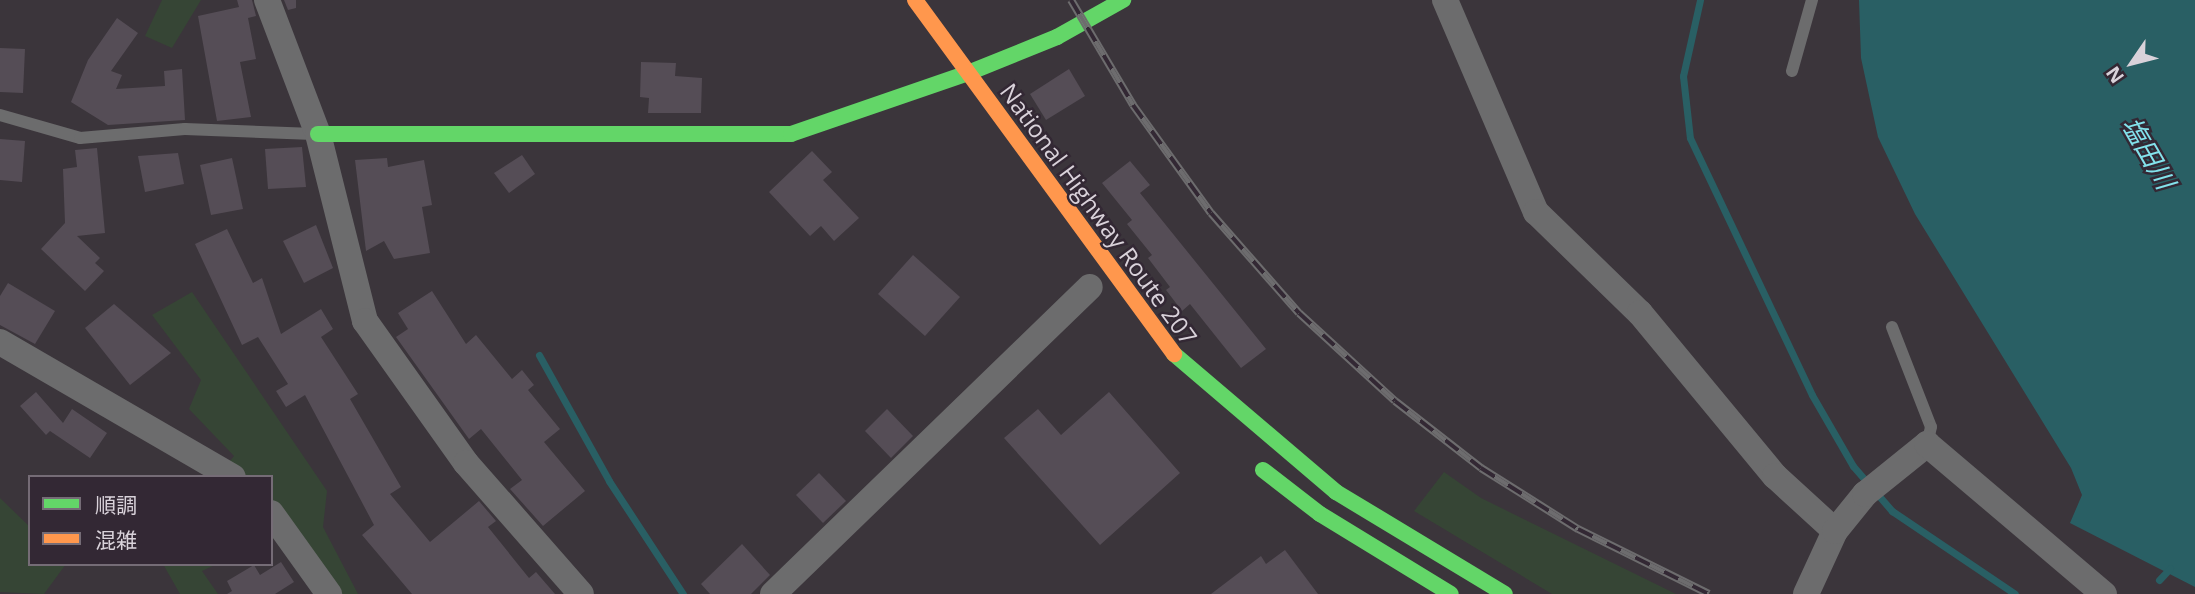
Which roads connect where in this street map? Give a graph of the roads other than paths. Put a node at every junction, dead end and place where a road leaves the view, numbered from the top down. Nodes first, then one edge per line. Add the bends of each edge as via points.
1 (267, 0) edge
2 (915, 0) edge
3 (1123, 0) edge
4 (1445, 0) edge
5 (1812, 0) edge
6 (1792, 71) dead end
7 (968, 73) junction
8 (0, 115) edge
9 (318, 134) junction
10 (1049, 215) dead end
11 (1093, 289) dead end
12 (1892, 327) dead end
13 (0, 342) edge
14 (1927, 444) junction
15 (1252, 461) dead end
16 (230, 475) edge
17 (273, 516) edge
18 (1835, 531) junction
19 (329, 594) edge
20 (581, 594) edge
21 (773, 594) edge
22 (1451, 594) edge
23 (1505, 594) edge
24 (1806, 594) edge
25 (2104, 594) edge

1 - 9 street
2 - 7 main road, National Highway Route 207
3 - 7 main road via 1057,37
4 - 18 street via 1536,212 1640,313 1774,476
5 - 6 lane
7 - 9 main road via 791,134
7 - 10 main road, National Highway Route 207
7 - 23 main road, National Highway Route 207 via 1186,370 1336,492
8 - 9 lane via 80,138 185,128
9 - 20 street via 365,321 466,463
11 - 21 street
12 - 14 lane via 1931,427
13 - 16 street
14 - 18 street via 1872,488
14 - 25 street
15 - 22 main road via 1320,514
17 - 19 street
18 - 24 street

